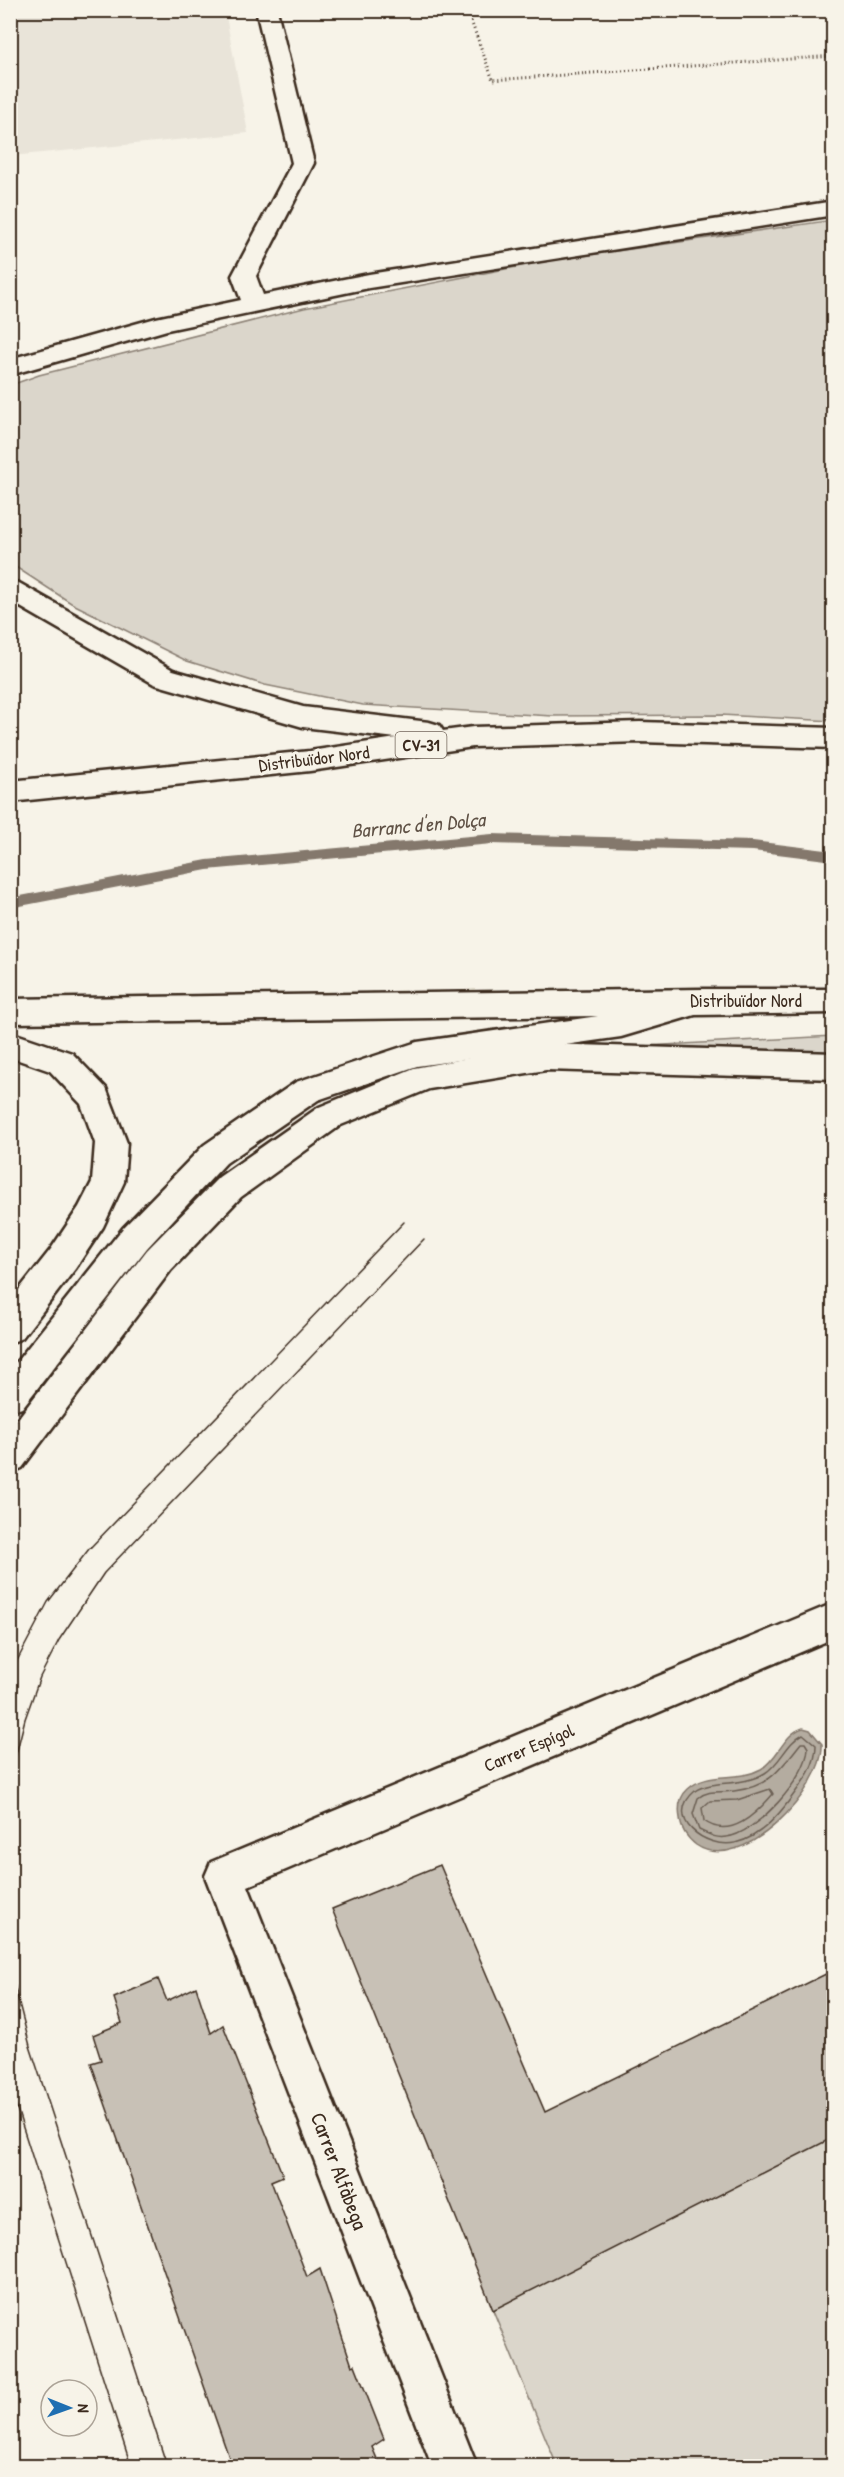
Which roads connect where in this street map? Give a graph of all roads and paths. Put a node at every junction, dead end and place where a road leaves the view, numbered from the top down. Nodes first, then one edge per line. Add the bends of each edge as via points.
1 (266, 10) edge
2 (467, 10) edge
3 (834, 56) edge
4 (834, 208) edge
5 (255, 304) junction
6 (10, 367) edge
7 (10, 589) edge
8 (473, 737) junction
9 (834, 738) edge
10 (10, 792) edge
11 (701, 1001) junction
12 (834, 1001) edge
13 (10, 1011) edge
14 (10, 1044) edge
15 (834, 1066) edge
16 (10, 1328) edge
17 (10, 1397) edge
18 (10, 1457) edge
19 (834, 1620) edge
20 (225, 1876) joint
21 (454, 2466) edge

1 - 5 main road via 303,163 244,276
2 - 3 path via 493,80
4 - 5 main road via 369,281
5 - 6 main road via 164,323
7 - 8 main road via 164,677 303,717
8 - 9 main road, Distribuïdor Nord / CV-31 via 639,732
8 - 10 main road, Distribuïdor Nord / CV-31 via 310,761
11 - 12 main road, Distribuïdor Nord
11 - 13 main road, Distribuïdor Nord
11 - 17 main road via 621,1025 417,1054 307,1091 215,1154 135,1238
14 - 16 main road via 62,1062 95,1097 111,1143 108,1182 91,1217
15 - 18 main road via 546,1057 424,1077 330,1116 230,1186 159,1260
19 - 20 main road, Carrer Espígol
20 - 21 main road, Carrer Alfàbega

